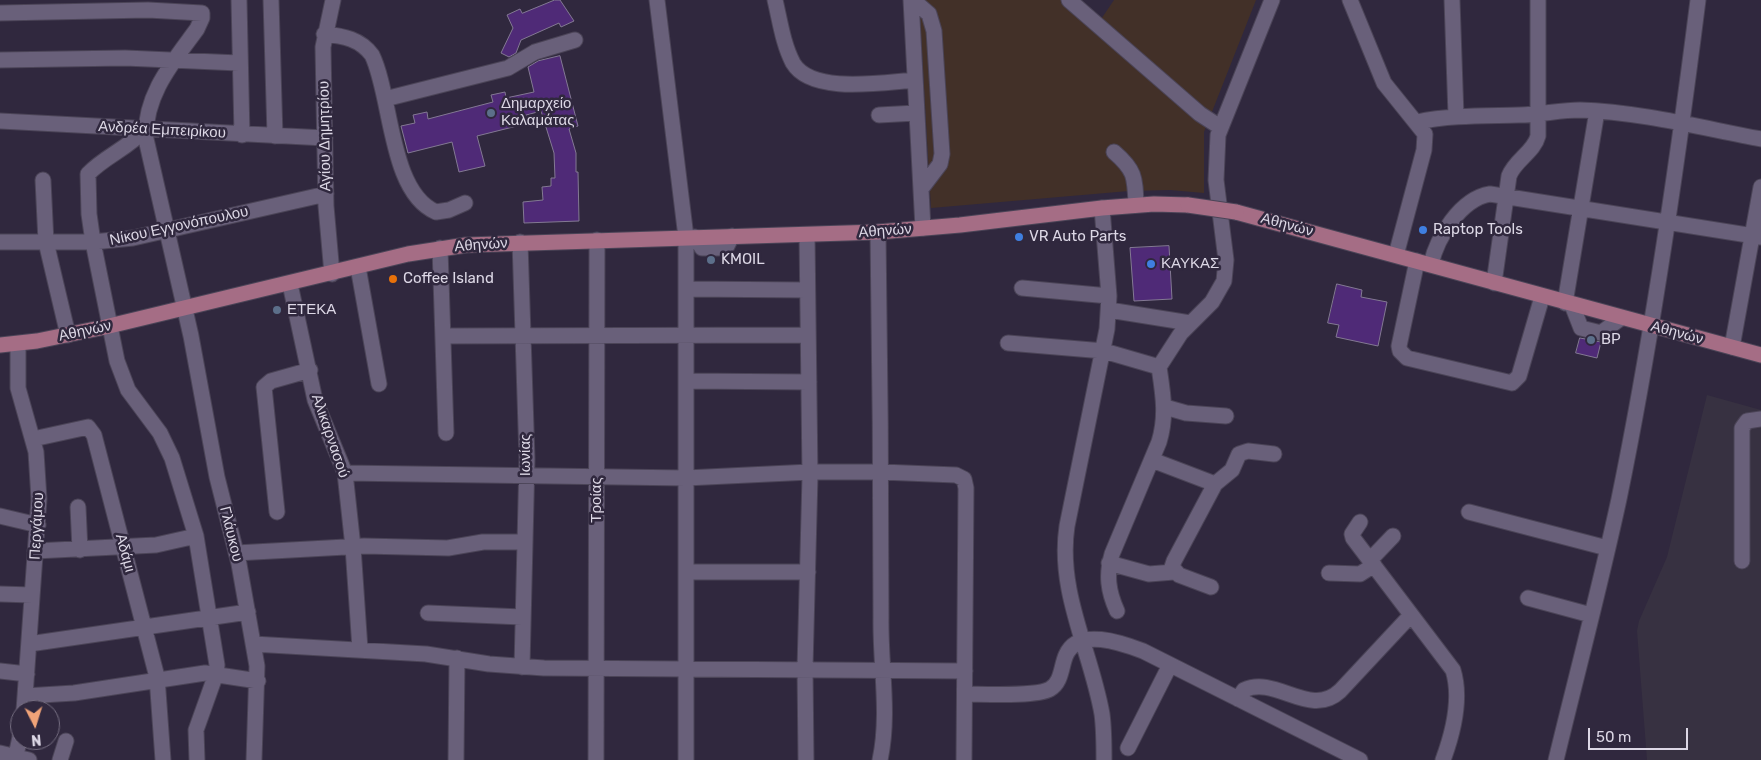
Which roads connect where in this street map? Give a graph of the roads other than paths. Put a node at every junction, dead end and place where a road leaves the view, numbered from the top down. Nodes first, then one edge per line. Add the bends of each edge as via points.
1 (239, 0) edge
2 (271, 0) edge
3 (333, 0) edge
4 (657, 0) edge
5 (775, 0) edge
6 (912, 0) edge
7 (1069, 0) edge
8 (1272, 0) edge
9 (1350, 0) edge
10 (1452, 0) edge
11 (1538, 0) edge
12 (1698, 0) edge
13 (0, 14) edge
14 (324, 34) junction
15 (574, 40) dead end
16 (0, 60) edge
17 (175, 60) junction
18 (239, 63) junction
19 (915, 80) junction
20 (385, 99) junction
21 (1597, 111) junction
22 (916, 113) junction
23 (1539, 113) junction
24 (879, 115) dead end
25 (1456, 116) junction
26 (0, 121) edge
27 (1417, 122) junction
28 (1682, 124) junction
29 (1220, 127) junction
30 (145, 129) junction
31 (242, 135) junction
32 (275, 136) junction
33 (325, 138) junction
34 (1761, 139) edge
35 (1114, 152) dead end
36 (43, 180) dead end
37 (1761, 187) edge
38 (920, 189) junction
39 (326, 194) junction
40 (1506, 195) junction
41 (465, 203) dead end
42 (1136, 205) junction
43 (1102, 208) junction
44 (1581, 209) junction
45 (1667, 222) junction
46 (923, 228) junction
47 (166, 231) junction
48 (878, 232) junction
49 (806, 235) junction
50 (1757, 236) edge
51 (691, 237) junction
52 (598, 240) junction
53 (0, 242) edge
54 (46, 242) junction
55 (92, 242) junction
56 (520, 242) junction
57 (440, 248) junction
58 (1396, 255) junction
59 (1424, 263) junction
60 (358, 267) junction
61 (332, 274) junction
62 (1494, 283) junction
63 (290, 284) junction
64 (1022, 288) dead end
65 (687, 289) junction
66 (808, 290) junction
67 (1542, 297) junction
68 (1109, 303) junction
69 (1568, 304) junction
70 (185, 309) junction
71 (1190, 323) junction
72 (110, 326) junction
73 (1651, 326) junction
74 (68, 335) junction
75 (686, 335) junction
76 (808, 335) junction
77 (444, 336) junction
78 (524, 336) junction
79 (598, 336) junction
80 (1008, 343) dead end
81 (18, 344) junction
82 (0, 345) edge
83 (1732, 348) junction
84 (1104, 351) junction
85 (1761, 355) edge
86 (1159, 367) junction
87 (310, 370) junction
88 (687, 381) junction
89 (809, 382) junction
90 (379, 384) dead end
91 (1165, 407) junction
92 (1226, 416) dead end
93 (1761, 419) edge
94 (446, 433) dead end
95 (32, 440) junction
96 (1274, 454) dead end
97 (1152, 460) junction
98 (810, 472) junction
99 (881, 472) junction
100 (345, 473) junction
101 (526, 476) junction
102 (597, 477) junction
103 (686, 478) junction
104 (1215, 484) junction
105 (78, 507) dead end
106 (277, 512) dead end
107 (1469, 512) dead end
108 (0, 516) edge
109 (1360, 522) dead end
110 (38, 525) junction
111 (196, 536) junction
112 (1393, 536) dead end
113 (524, 542) junction
114 (353, 546) junction
115 (124, 548) junction
116 (1607, 548) junction
117 (80, 550) junction
118 (35, 551) junction
119 (236, 552) junction
120 (1742, 561) dead end
121 (1109, 563) junction
122 (1372, 563) junction
123 (687, 572) junction
124 (808, 572) junction
125 (1174, 572) junction
126 (1329, 573) dead end
127 (1212, 587) dead end
128 (0, 594) edge
129 (32, 595) junction
130 (1528, 598) dead end
131 (1117, 610) dead end
132 (248, 612) junction
133 (428, 613) dead end
134 (1411, 614) junction
135 (1591, 615) junction
136 (522, 616) junction
137 (210, 618) junction
138 (145, 628) junction
139 (1081, 640) junction
140 (29, 644) junction
141 (253, 644) junction
142 (360, 649) junction
143 (457, 658) junction
144 (1170, 665) junction
145 (522, 667) junction
146 (597, 668) junction
147 (686, 668) junction
148 (805, 668) junction
149 (883, 670) junction
150 (0, 671) edge
151 (965, 671) junction
152 (27, 674) junction
153 (216, 674) junction
154 (258, 681) junction
155 (158, 682) junction
156 (965, 694) junction
157 (1238, 698) junction
158 (24, 700) edge
159 (38, 700) edge
160 (66, 741) dead end
161 (1128, 748) dead end
162 (0, 753) edge
163 (20, 759) edge
164 (1355, 759) edge
165 (60, 760) edge
166 (163, 760) edge
167 (197, 760) edge
168 (254, 760) edge
169 (456, 760) edge
170 (596, 760) edge
171 (686, 760) edge
172 (806, 760) edge
173 (880, 760) edge
174 (964, 760) edge
175 (1104, 760) edge
176 (1443, 760) edge
177 (1556, 760) edge

1 - 18 street
2 - 32 street
3 - 14 street, Αγίου Δημητρίου
4 - 51 street
5 - 19 street via 794,65 809,77 846,85
6 - 19 street
6 - 38 street via 929,14 934,31 942,154 940,164
7 - 29 street via 1200,114
8 - 29 street
9 - 27 street via 1384,83
10 - 25 street
11 - 23 street
12 - 28 street
13 - 17 street, Γλάυκου via 148,10 202,13 197,29
14 - 20 street via 349,38 366,47 377,65
14 - 33 street, Αγίου Δημητρίου
15 - 20 street via 535,52 508,68
16 - 17 street
17 - 18 street
17 - 30 street, Γλάυκου via 154,94
18 - 31 street
19 - 22 street
20 - 41 street via 401,164 415,194 436,212
21 - 23 street
21 - 28 street
21 - 44 street
22 - 24 street
22 - 38 street
23 - 25 street
23 - 40 street via 1537,140 1514,167
25 - 27 street
26 - 30 street, Ανδρέα Εμπειρίκου
27 - 58 street via 1424,134 1424,150
28 - 34 street
28 - 45 street
29 - 71 street via 1216,180 1226,270 1215,298
30 - 31 street, Ανδρέα Εμπειρίκου
30 - 47 street, Γλάυκου
30 - 55 street via 135,141 88,174
31 - 32 street, Ανδρέα Εμπειρίκου
32 - 33 street, Ανδρέα Εμπειρίκου
33 - 39 street, Αγίου Δημητρίου
35 - 42 street via 1133,172
36 - 54 street
37 - 50 street
38 - 46 street
39 - 47 street, Νίκου Εγγονόπουλου
39 - 61 street, Αγίου Δημητρίου
40 - 44 street
40 - 59 street via 1484,195 1465,206
40 - 62 street
42 - 43 main road, Αθηνών
42 - 58 main road, Αθηνών, bridge via 1188,205 1236,212
43 - 46 main road, Αθηνών
43 - 68 street
44 - 45 street
44 - 69 street
45 - 50 street
45 - 73 street
46 - 48 main road, Αθηνών
47 - 55 street, Νίκου Εγγονόπουλου
47 - 70 street, Γλάυκου
48 - 49 main road, Αθηνών
48 - 99 street
49 - 51 main road, Αθηνών
49 - 66 street
50 - 83 street
51 - 52 main road, Αθηνών
51 - 65 street
52 - 56 main road, Αθηνών
52 - 79 street, Τροίας
53 - 54 street, Νίκου Εγγονόπουλου
54 - 55 street, Νίκου Εγγονόπουλου
54 - 74 street
55 - 72 street
56 - 57 main road, Αθηνών
56 - 78 street, Ιωνίας
57 - 60 main road, Αθηνών
57 - 77 street
58 - 59 main road, Αθηνών
59 - 62 main road, Αθηνών
59 - 67 street via 1399,346 1407,358 1512,383 1519,376
60 - 61 main road, Αθηνών
60 - 90 street
61 - 63 main road, Αθηνών
62 - 67 main road, Αθηνών
63 - 70 main road, Αθηνών
63 - 87 street, Αλικαρνασού
64 - 68 street
65 - 66 street
65 - 75 street
66 - 76 street
67 - 69 main road, Αθηνών
68 - 71 street
68 - 84 street
69 - 73 main road, Αθηνών
70 - 72 main road, Αθηνών
70 - 119 street, Γλάυκου via 217,477
71 - 86 street
72 - 74 main road, Αθηνών
72 - 111 street via 123,379 167,444
73 - 83 main road, Αθηνών
73 - 116 street
74 - 81 main road, Αθηνών
75 - 76 street
75 - 79 street
75 - 88 street
76 - 89 street
77 - 78 street
77 - 94 street
78 - 79 street
78 - 101 street, Ιωνίας
79 - 102 street, Τροίας
80 - 84 street
81 - 82 main road, Αθηνών
81 - 95 street, Περγάμου via 19,392
83 - 85 main road, Αθηνών
84 - 86 street
84 - 139 street via 1064,548 1067,578
86 - 91 street
87 - 100 street, Αλικαρνασού via 318,410
87 - 106 street via 271,381 264,387
88 - 89 street
88 - 103 street
89 - 98 street
91 - 92 street via 1186,413
91 - 97 street via 1164,426
93 - 120 street via 1749,421 1742,428
95 - 110 street, Περγάμου via 39,483
95 - 115 street, Αδάμι via 88,427 94,435
96 - 104 street via 1243,451 1229,474
97 - 104 street
97 - 121 street
98 - 99 street
98 - 103 street
98 - 124 street
99 - 149 street via 880,653
99 - 151 street via 956,474 964,479
100 - 101 street
100 - 114 street, Αλικαρνασού
101 - 102 street
101 - 113 street, Ιωνίας
102 - 103 street
102 - 146 street, Τροίας
103 - 123 street
104 - 125 street via 1174,561
105 - 117 street
107 - 116 street
108 - 110 street
109 - 122 street via 1352,536
110 - 118 street, Περγάμου
111 - 115 street
111 - 137 street
112 - 122 street
113 - 114 street via 483,542 448,548
113 - 136 street, Ιωνίας
114 - 119 street
114 - 142 street, Αλικαρνασού
115 - 117 street
115 - 138 street, Αδάμι
116 - 135 street
117 - 118 street
118 - 129 street, Περγάμου
119 - 132 street, Γλάυκου
121 - 125 street via 1149,574
121 - 131 street via 1108,583
122 - 126 street via 1360,574
122 - 134 street
123 - 124 street
123 - 147 street
124 - 148 street
125 - 127 street
128 - 129 street
129 - 140 street, Περγάμου
130 - 135 street
132 - 137 street
132 - 141 street, Γλάυκου
133 - 136 street
134 - 157 street via 1340,691 1327,699 1304,700 1259,688 1248,688
134 - 176 street via 1455,677 1453,727
135 - 177 street
136 - 145 street, Ιωνίας
137 - 138 street
137 - 153 street
138 - 140 street
138 - 155 street, Αδάμι
139 - 144 street via 1121,643
139 - 156 street via 1066,655 1058,682 1050,690
139 - 175 street via 1102,714
140 - 152 street, Περγάμου
141 - 142 street
141 - 154 street, Γλάυκου
142 - 143 street
143 - 145 street
143 - 169 street
144 - 157 street
144 - 161 street
145 - 146 street
146 - 147 street
146 - 170 street, Τροίας
147 - 148 street
147 - 171 street
148 - 149 street
148 - 172 street
149 - 151 street
149 - 173 street via 884,736
150 - 152 street
151 - 156 street
152 - 158 street, Περγάμου
153 - 154 street
153 - 155 street via 203,673
153 - 167 street via 196,730
154 - 168 street, Γλάυκου
155 - 159 street
155 - 166 street, Αδάμι
156 - 174 street
157 - 164 street
160 - 165 street
162 - 163 street

